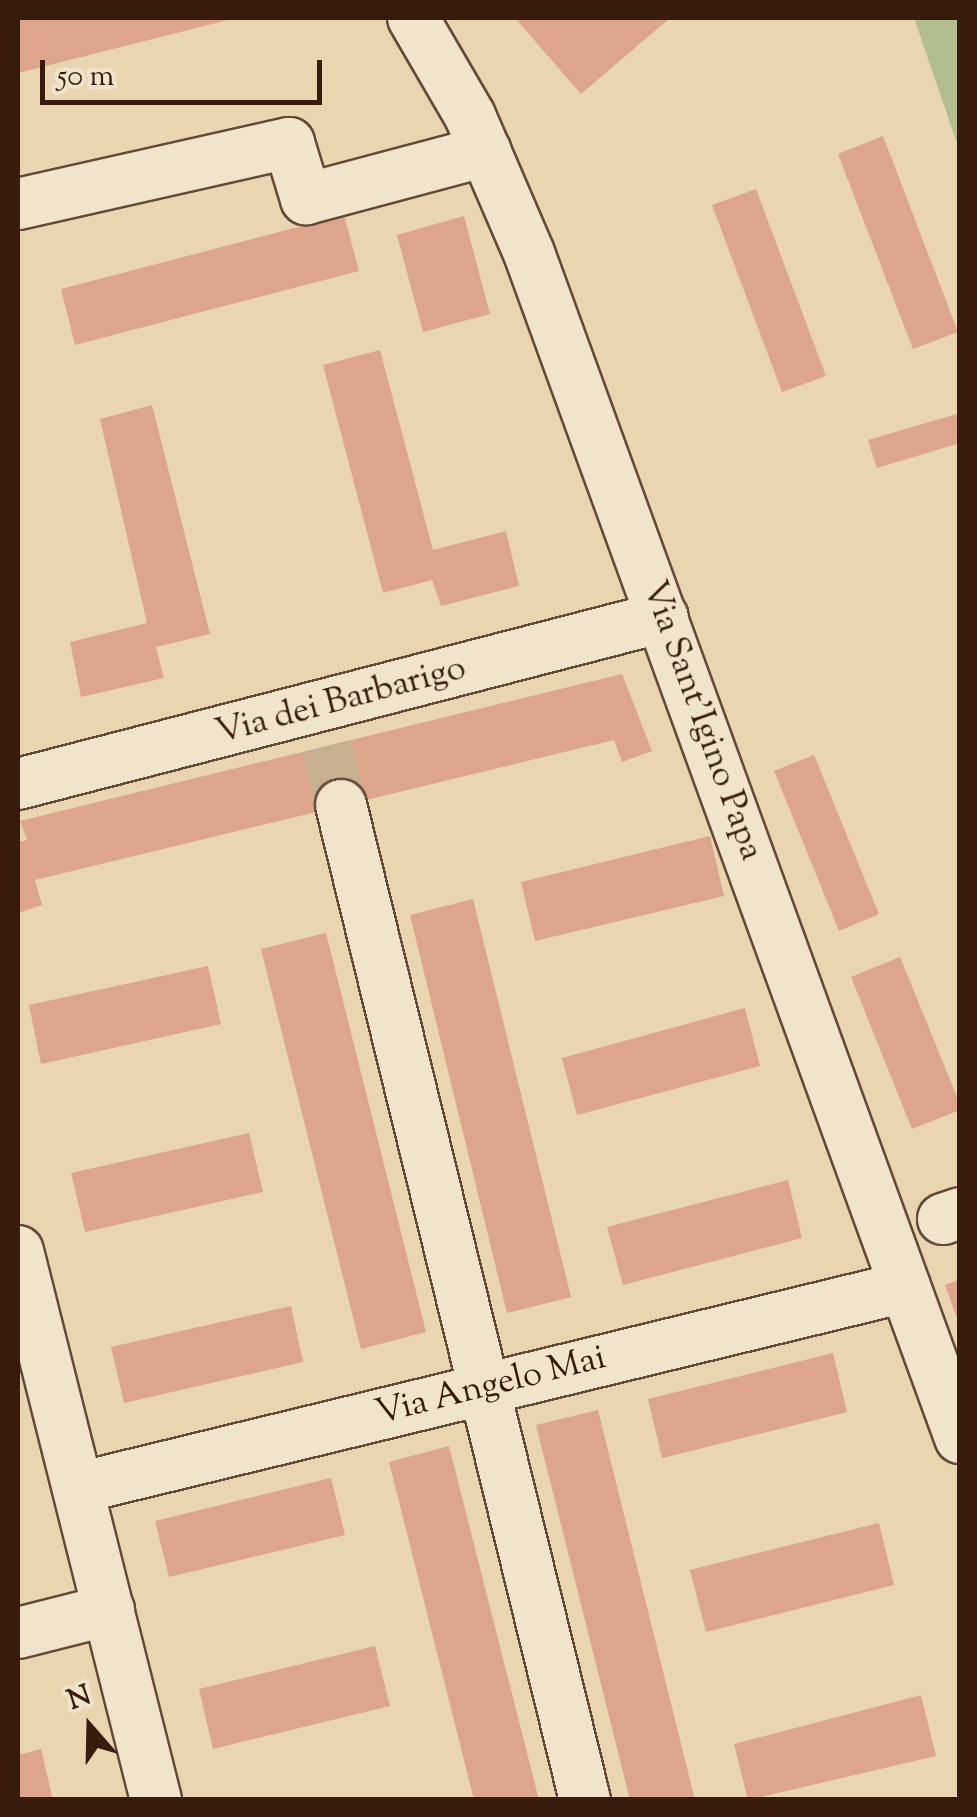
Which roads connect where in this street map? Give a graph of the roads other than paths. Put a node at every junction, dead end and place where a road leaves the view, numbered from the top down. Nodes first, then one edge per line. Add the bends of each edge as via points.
1 (414, 18) edge
2 (486, 151) junction
3 (18, 204) edge
4 (663, 617) junction
5 (18, 784) edge
6 (342, 805) tunnel mouth
7 (18, 1251) edge
8 (904, 1287) junction
9 (486, 1388) junction
10 (960, 1438) edge
11 (78, 1488) junction
12 (109, 1610) junction
13 (18, 1634) edge
14 (156, 1800) edge
15 (584, 1800) edge

1 - 2 street, Via Sant'Igino Papa
2 - 3 street via 306,199 289,143
2 - 4 street, Via Sant'Igino Papa
4 - 5 street, Via dei Barbarigo via 322,727
4 - 8 street, Via Sant'Igino Papa
6 - 9 street
7 - 11 street
8 - 9 street, Via Angelo Mai
8 - 10 street, Via Sant'Igino Papa
9 - 11 street, Via Angelo Mai
9 - 15 street
11 - 12 street
12 - 13 street
12 - 14 street

